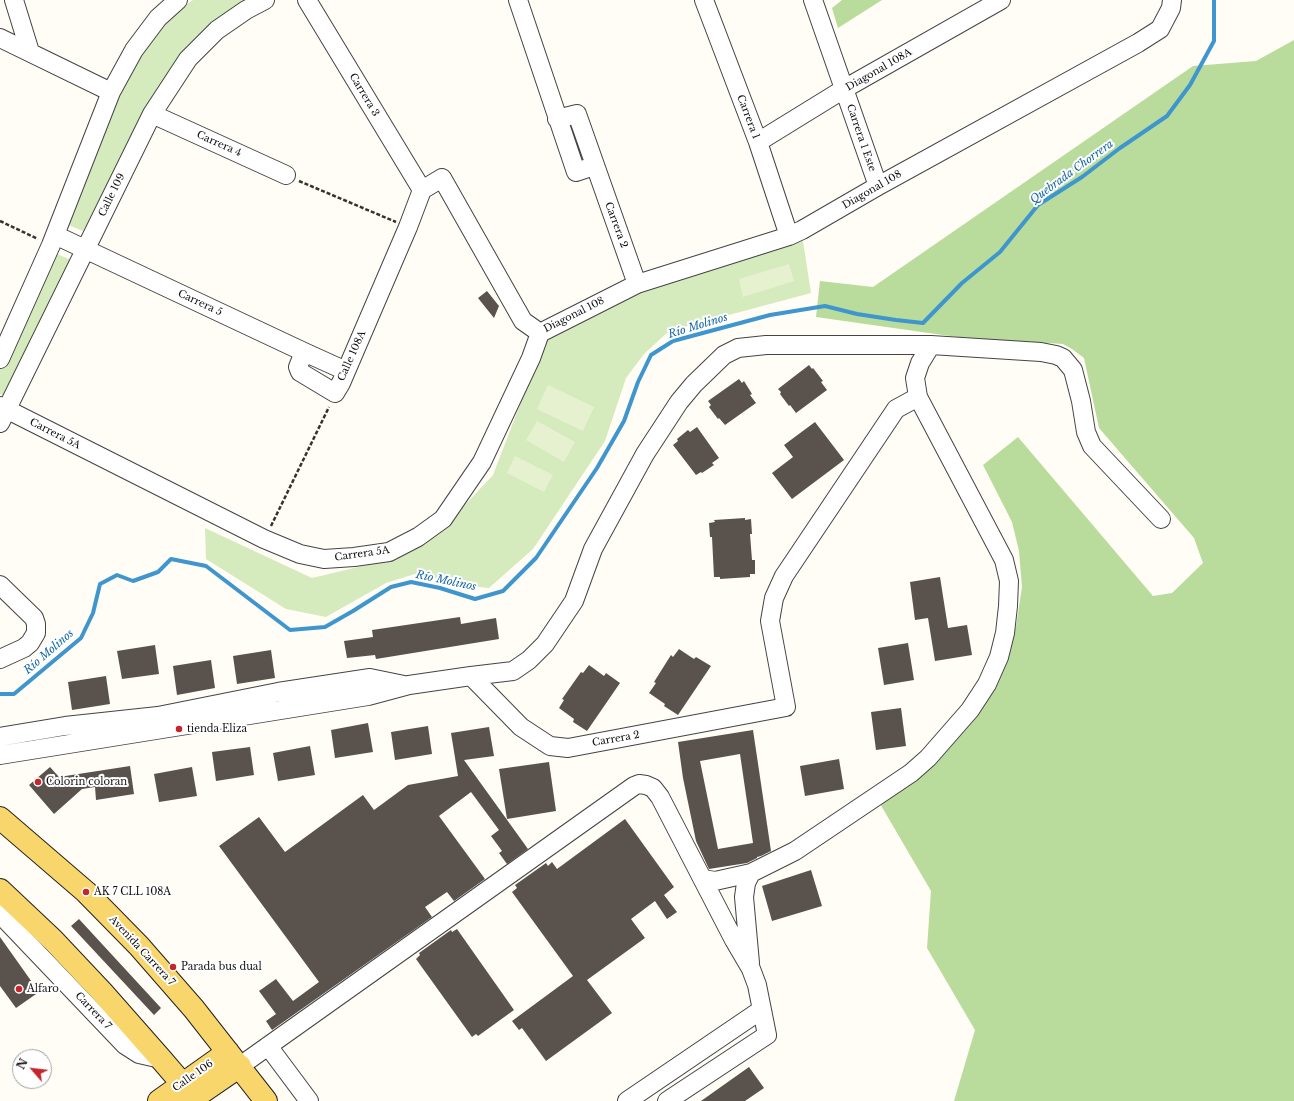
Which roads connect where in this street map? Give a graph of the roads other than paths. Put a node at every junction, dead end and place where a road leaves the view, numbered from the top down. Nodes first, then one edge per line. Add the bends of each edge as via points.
1 (14, 0) edge
2 (178, 0) edge
3 (265, 0) edge
4 (307, 0) edge
5 (518, 0) edge
6 (704, 0) edge
7 (813, 0) edge
8 (1001, 0) edge
9 (1172, 0) edge
10 (0, 38) edge
11 (30, 52) junction
12 (844, 89) junction
13 (111, 92) junction
14 (152, 114) junction
15 (758, 142) junction
16 (286, 175) road end
17 (878, 186) junction
18 (422, 190) junction
19 (789, 236) junction
20 (53, 240) junction
21 (86, 249) junction
22 (637, 284) junction
23 (540, 333) junction
24 (931, 345) junction
25 (304, 352) junction
26 (0, 359) edge
27 (346, 371) junction
28 (918, 397) junction
29 (2, 413) edge
30 (1161, 519) dead end
31 (0, 585) edge
32 (0, 659) edge
33 (471, 676) junction
34 (409, 685) junction
35 (0, 737) edge
36 (0, 755) edge
37 (0, 818) edge
38 (751, 873) junction
39 (703, 879) junction
40 (0, 890) edge
41 (0, 914) edge
42 (751, 969) junction
43 (761, 1010) junction
44 (268, 1046) junction
45 (161, 1059) junction
46 (234, 1059) junction
47 (191, 1096) edge
48 (159, 1101) edge
49 (266, 1101) edge
50 (310, 1101) edge
51 (626, 1101) edge
52 (667, 1101) edge

1 - 11 street
2 - 13 street via 158,18 134,50
3 - 14 street, Calle 109 via 217,30 188,59
4 - 18 street, Carrera 3
5 - 22 street, Carrera 2 via 576,172 594,166
6 - 15 street, Carrera 1
7 - 12 street, Carrera 1 Este
8 - 12 street, Diagonal 108A
9 - 17 street, Diagonal 108 via 1171,8 1160,29 1138,43
10 - 11 street
11 - 13 street
12 - 15 street, Diagonal 108A
12 - 17 street, Carrera 1 Este
13 - 20 street
14 - 16 street, Carrera 4
14 - 21 street, Calle 109
15 - 19 street, Carrera 1
17 - 19 street, Diagonal 108
18 - 23 street via 442,178 524,321
18 - 27 street, Calle 108A
19 - 22 street, Diagonal 108
20 - 21 street, Carrera 5
20 - 26 street
21 - 25 street, Carrera 5
21 - 29 street, Calle 109
22 - 23 street, Diagonal 108
23 - 29 street, Carrera 5A via 531,358 482,462 443,519 418,537 388,552 324,559 300,554
24 - 28 street via 920,362 915,378
24 - 30 street via 1041,352 1063,358 1073,370 1086,432 1092,446
24 - 33 street via 766,345 738,348 724,355 679,402 644,454 593,549 574,601 545,644 513,671
25 - 27 street, Carrera 5
25 - 27 street, Calle 108A via 298,367 300,372 335,393
28 - 33 street, Carrera 2 via 896,409 784,576 774,598 770,621 786,707 568,748 550,746 520,727
28 - 38 street via 1004,560 1008,581 1008,606 1000,657 970,710 928,758 911,773 795,851
31 - 32 street via 34,618 36,624 36,633 30,643
33 - 34 street
34 - 35 street via 370,678 278,692 158,716 65,726
34 - 36 street via 368,696
37 - 46 main road, Avenida Carrera 7 via 86,892 139,946
38 - 39 street via 715,882
38 - 42 street via 744,897
39 - 42 street
39 - 44 street via 660,797 653,788 639,784
40 - 45 main road via 53,940
41 - 45 street, Carrera 7 via 125,1045 139,1054
42 - 43 street via 757,985
43 - 51 street
43 - 52 street via 767,1035
44 - 46 street
44 - 50 street
45 - 47 main road
46 - 47 main road, Calle 106
46 - 49 main road, Avenida Carrera 7
47 - 48 main road, Calle 106

